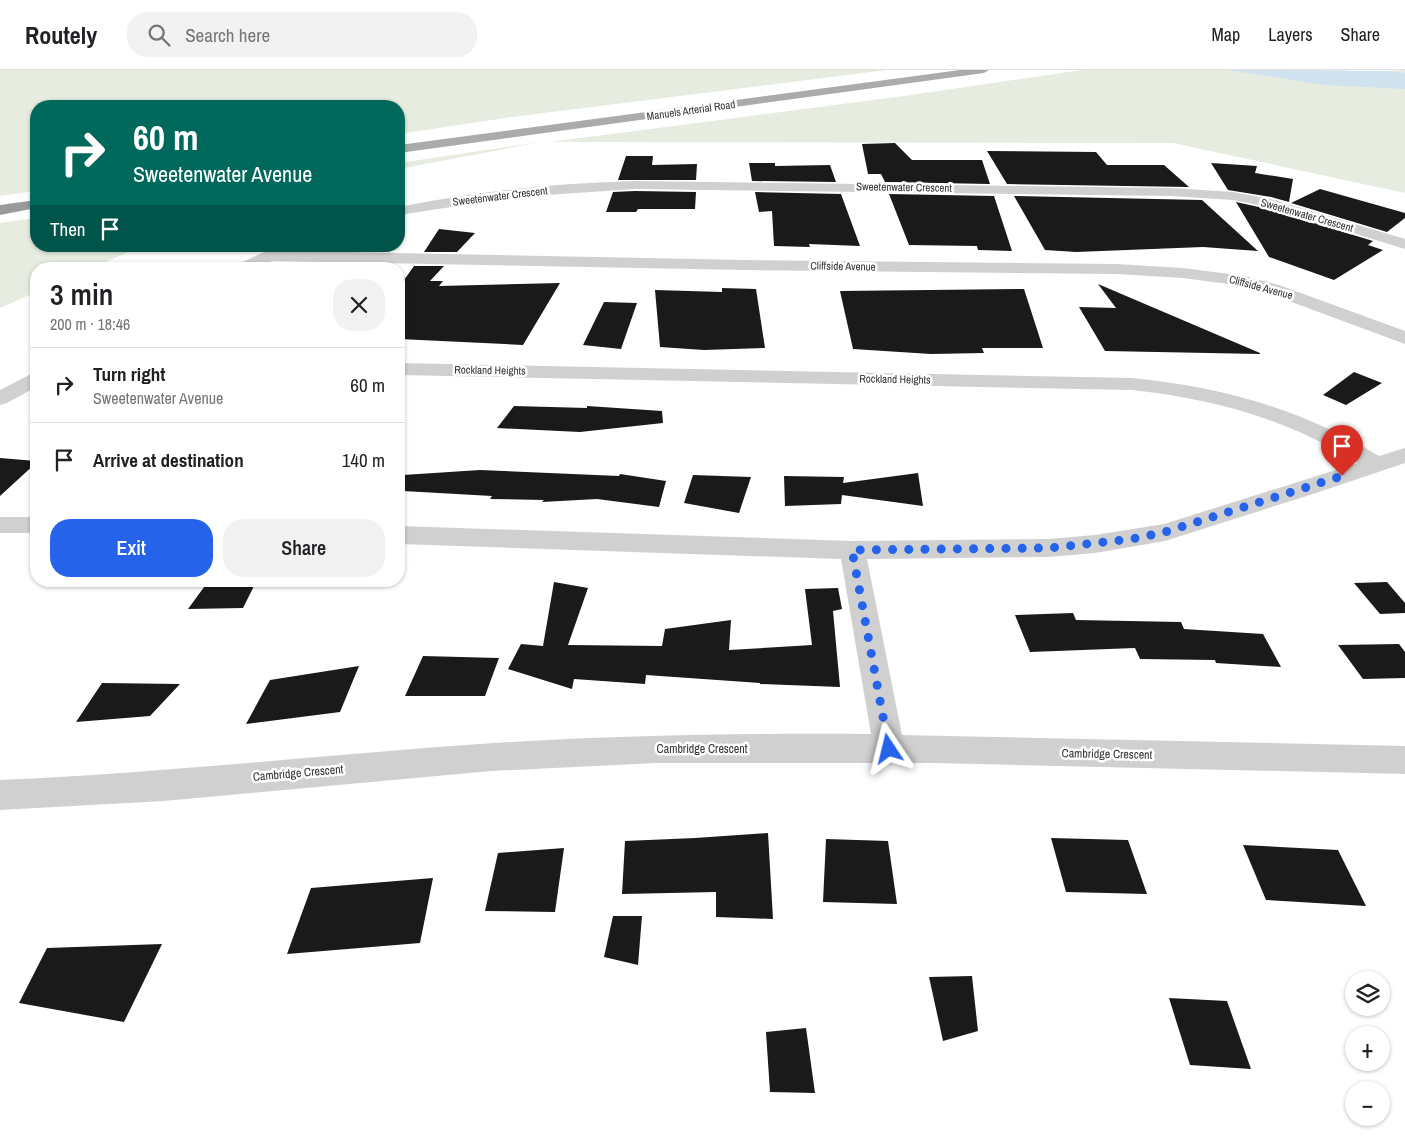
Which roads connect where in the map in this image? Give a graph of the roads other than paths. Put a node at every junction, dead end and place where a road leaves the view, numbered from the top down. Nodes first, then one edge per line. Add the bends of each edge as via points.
1 (984, 70) edge
2 (405, 148) edge
3 (30, 205) edge
4 (0, 210) edge
5 (405, 211) edge
6 (1405, 244) edge
7 (278, 252) edge
8 (270, 256) junction
9 (257, 262) edge
10 (1405, 338) edge
11 (405, 369) edge
12 (30, 382) edge
13 (0, 399) edge
14 (1405, 455) edge
15 (1376, 464) junction
16 (0, 525) edge
17 (30, 525) edge
18 (405, 535) edge
19 (852, 550) junction
20 (889, 749) junction
21 (1405, 760) edge
22 (0, 795) edge

1 - 2 main road, Manuels Arterial Road
3 - 4 highway
5 - 6 street, Sweetenwater Crescent via 515,193 635,185 1171,192 1233,196 1271,203
7 - 8 street
8 - 9 street
8 - 10 street, Cliffside Avenue via 1183,272 1273,288
11 - 15 street, Rockland Heights via 1162,386 1223,397 1294,420 1344,443
12 - 13 street
14 - 15 street
15 - 19 street via 1165,532 1132,539 1049,548
16 - 17 street
18 - 19 street
19 - 20 street
20 - 21 street, Cambridge Crescent
20 - 22 street, Cambridge Crescent via 654,749 480,757 90,793

